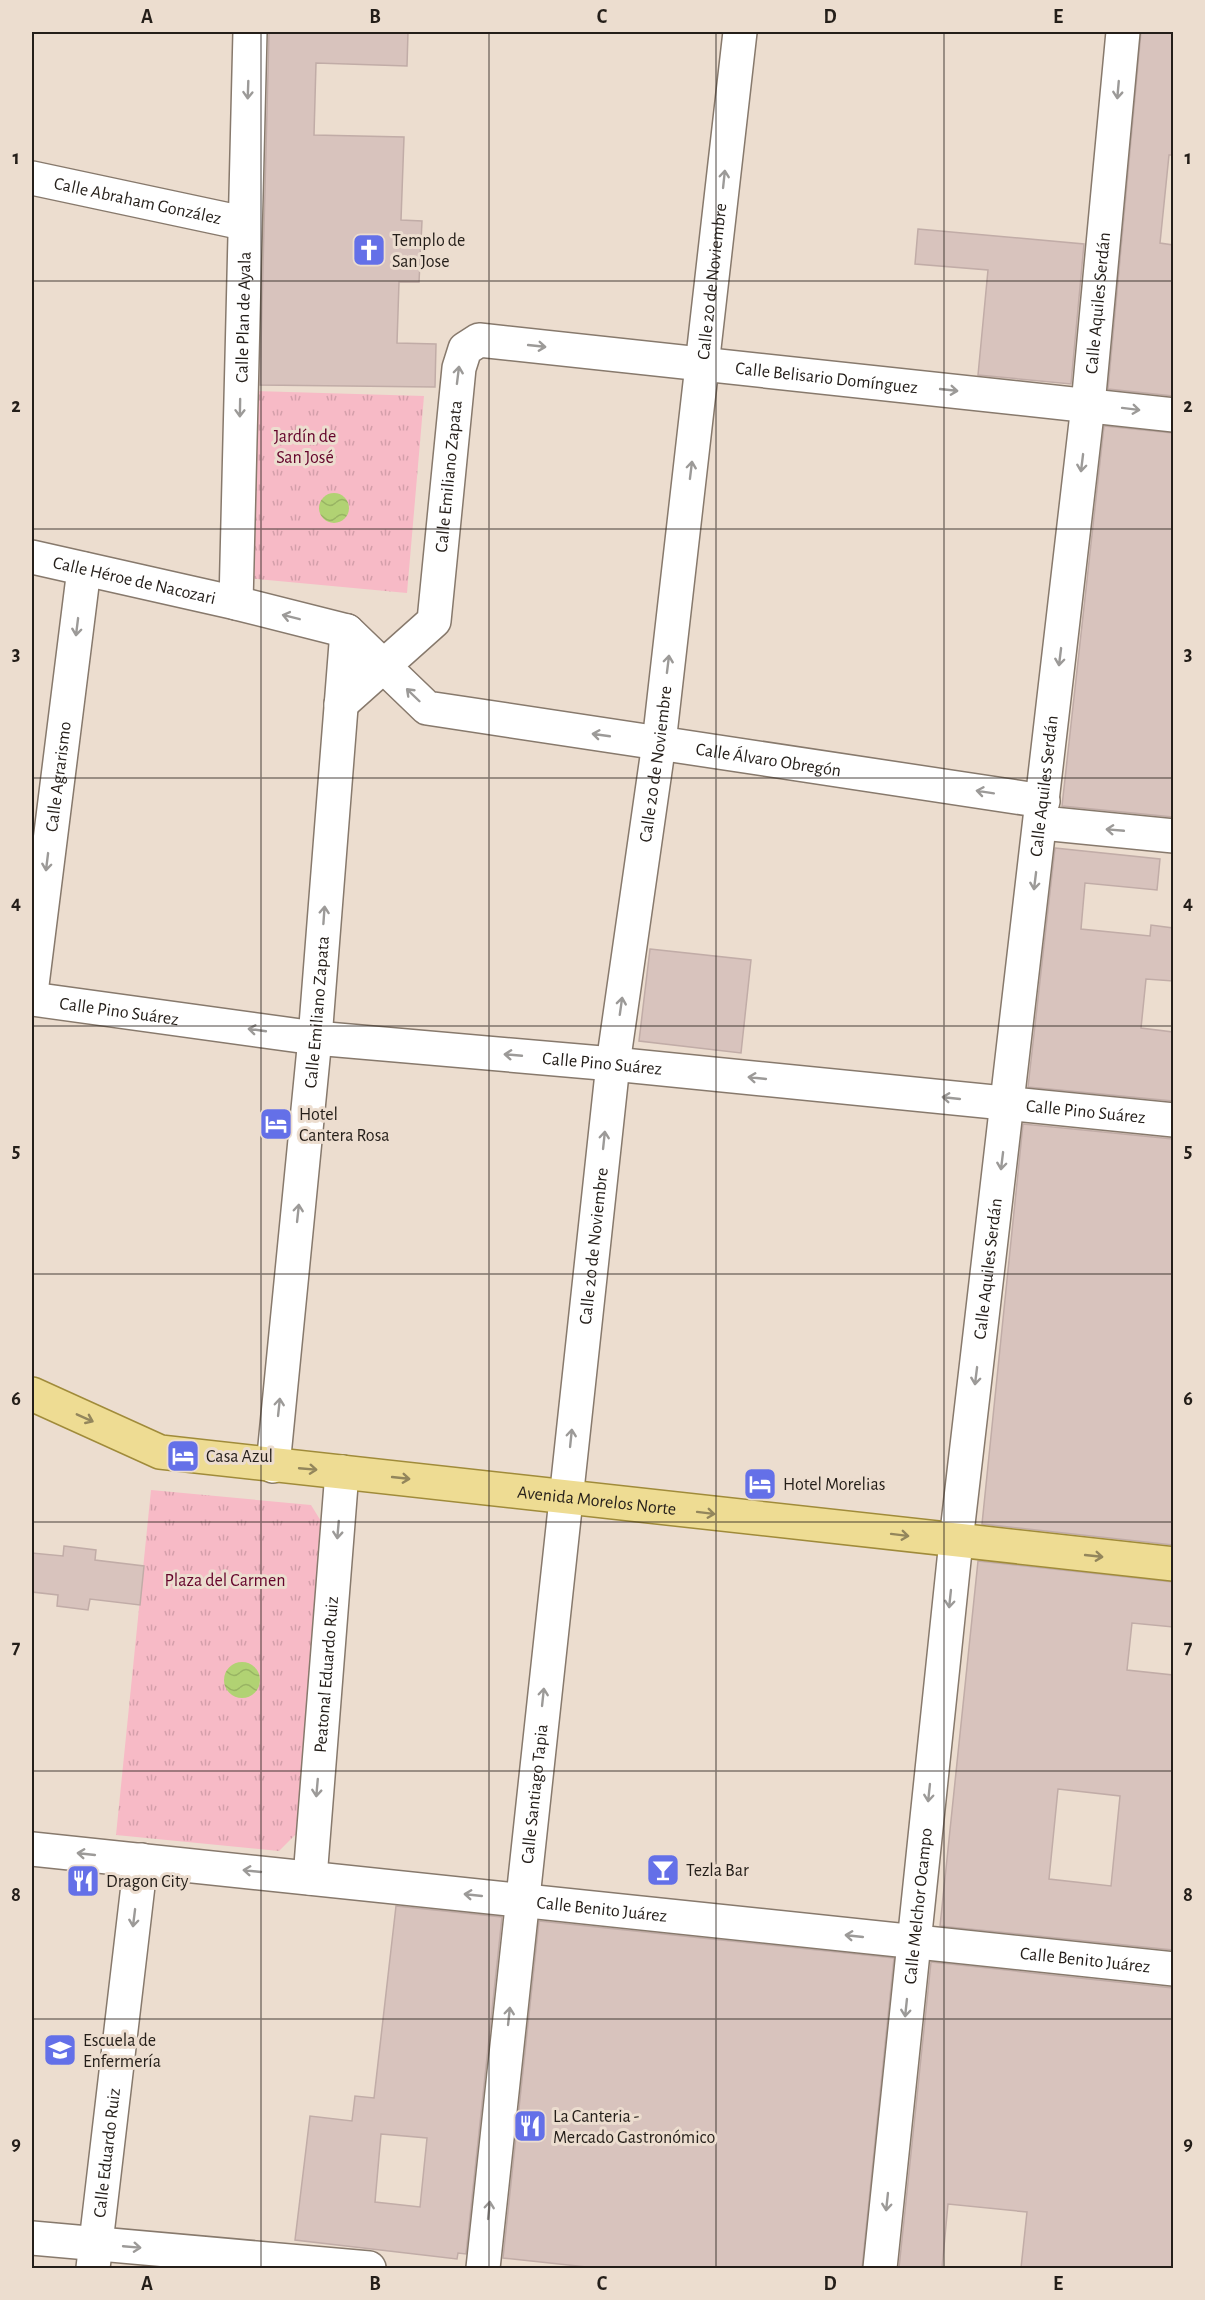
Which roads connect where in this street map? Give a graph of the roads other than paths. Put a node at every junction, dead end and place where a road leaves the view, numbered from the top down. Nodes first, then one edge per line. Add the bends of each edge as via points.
1 (250, 32) edge
2 (740, 32) edge
3 (1123, 32) edge
4 (32, 178) edge
5 (243, 223) junction
6 (479, 340) joint
7 (703, 363) junction
8 (1088, 405) junction
9 (1173, 415) edge
10 (32, 556) edge
11 (84, 569) junction
12 (236, 603) junction
13 (347, 631) junction
14 (385, 665) junction
15 (341, 704) junction
16 (659, 743) junction
17 (1042, 812) junction
18 (1173, 836) edge
19 (32, 985) edge
20 (32, 999) edge
21 (315, 1038) junction
22 (613, 1064) junction
23 (1009, 1103) junction
24 (1173, 1120) edge
25 (32, 1395) edge
26 (273, 1466) junction
27 (342, 1472) junction
28 (565, 1496) junction
29 (956, 1541) junction
30 (1173, 1564) edge
31 (32, 1849) edge
32 (141, 1860) junction
33 (310, 1878) junction
34 (521, 1900) junction
35 (912, 1942) junction
36 (1173, 1969) edge
37 (32, 2238) edge
38 (94, 2256) edge
39 (369, 2268) edge
40 (483, 2268) edge
41 (880, 2268) edge

1 -> 5 street, Calle Plan de Ayala
7 -> 2 street, Calle 20 de Noviembre
3 -> 8 street, Calle Aquiles Serdán
4 - 5 street, Calle Abraham González
5 -> 12 street, Calle Plan de Ayala
6 -> 7 street, Calle Belisario Domínguez
14 -> 6 street, Calle Emiliano Zapata via 434,621 459,368 465,349
7 -> 8 street, Calle Belisario Domínguez
16 -> 7 street, Calle 20 de Noviembre
8 -> 9 street, Calle Belisario Domínguez
8 -> 17 street, Calle Aquiles Serdán
10 - 11 street, Calle Héroe de Nacozari
11 - 12 street, Calle Héroe de Nacozari
11 -> 19 street, Calle Agrarismo
13 -> 12 street, Calle Héroe de Nacozari
13 - 14 street, Calle Álvaro Obregón
13 - 15 street, Calle Emiliano Zapata
14 - 15 street
16 -> 14 street, Calle Álvaro Obregón via 427,708
21 -> 15 street, Calle Emiliano Zapata
17 -> 16 street, Calle Álvaro Obregón
22 -> 16 street, Calle 20 de Noviembre
18 -> 17 street, Calle Álvaro Obregón
17 -> 23 street, Calle Aquiles Serdán
21 -> 20 street, Calle Pino Suárez
22 -> 21 street, Calle Pino Suárez
26 -> 21 street, Calle Emiliano Zapata
23 -> 22 street, Calle Pino Suárez
28 -> 22 street, Calle 20 de Noviembre
23 - 24 street, Calle Pino Suárez
23 -> 29 street, Calle Aquiles Serdán
25 -> 26 main road, Avenida Morelos Norte via 160,1452
26 -> 27 main road, Avenida Morelos Norte
27 -> 28 main road, Avenida Morelos Norte
27 -> 33 street, Peatonal Eduardo Ruiz
28 -> 29 main road, Avenida Morelos Norte
34 -> 28 street, Calle Santiago Tapia
29 -> 30 main road, Avenida Morelos Norte
29 -> 35 street, Calle Melchor Ocampo
32 -> 31 street, Calle Benito Juárez
33 -> 32 street, Calle Benito Juárez
32 -> 38 street, Calle Eduardo Ruiz
34 -> 33 street, Calle Benito Juárez
35 -> 34 street, Calle Benito Juárez
40 -> 34 street, Calle Santiago Tapia
35 - 36 street, Calle Benito Juárez
35 -> 41 street, Calle Melchor Ocampo
37 - 38 street
38 -> 39 street

